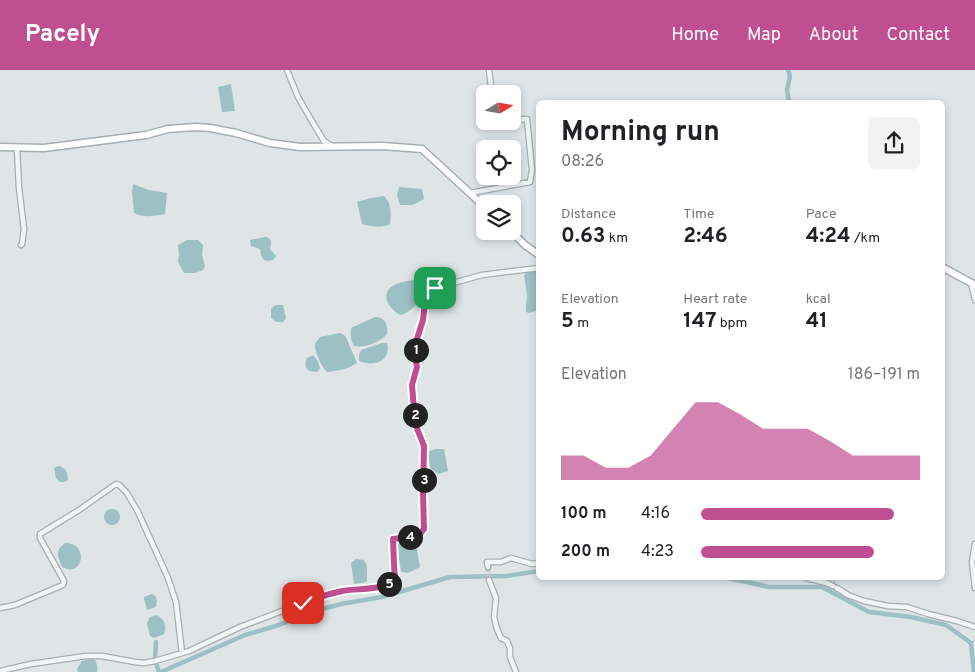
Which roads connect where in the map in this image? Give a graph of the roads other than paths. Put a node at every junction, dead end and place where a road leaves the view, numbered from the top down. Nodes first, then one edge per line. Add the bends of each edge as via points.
1 (286, 70) edge
2 (489, 70) edge
3 (491, 85) edge
4 (521, 119) edge
5 (332, 146) junction
6 (0, 147) edge
7 (17, 148) junction
8 (470, 193) junction
9 (476, 199) edge
10 (520, 240) edge
11 (21, 245) dead end
12 (536, 253) edge
13 (536, 268) edge
14 (945, 269) edge
15 (973, 284) edge
16 (975, 300) edge
17 (975, 544) edge
18 (536, 563) edge
19 (488, 567) dead end
20 (489, 580) tunnel mouth
21 (814, 580) edge
22 (975, 588) edge
23 (0, 608) edge
24 (975, 627) edge
25 (182, 653) junction
26 (0, 671) edge
27 (516, 672) edge

1 - 5 street via 324,141
2 - 3 street
4 - 8 street via 527,119 532,170 530,182
5 - 7 street via 300,147 270,143 236,133 196,127 44,148
5 - 8 street via 422,149
6 - 7 street
7 - 11 street via 24,229
8 - 9 street
10 - 12 street
13 - 25 street via 482,275 435,288 429,293 416,342 417,367 412,385 415,422 424,446 424,529 418,536 393,539 395,579 391,584 311,600
14 - 15 street
15 - 16 street
17 - 22 street via 972,562
18 - 19 street via 511,558 486,562
20 - 27 street via 496,598 496,629 507,641
21 - 24 street via 864,601 907,607
23 - 25 street via 63,585 64,581 40,534 116,484 127,493 138,512 168,578 176,602
25 - 26 street via 144,663 86,656

